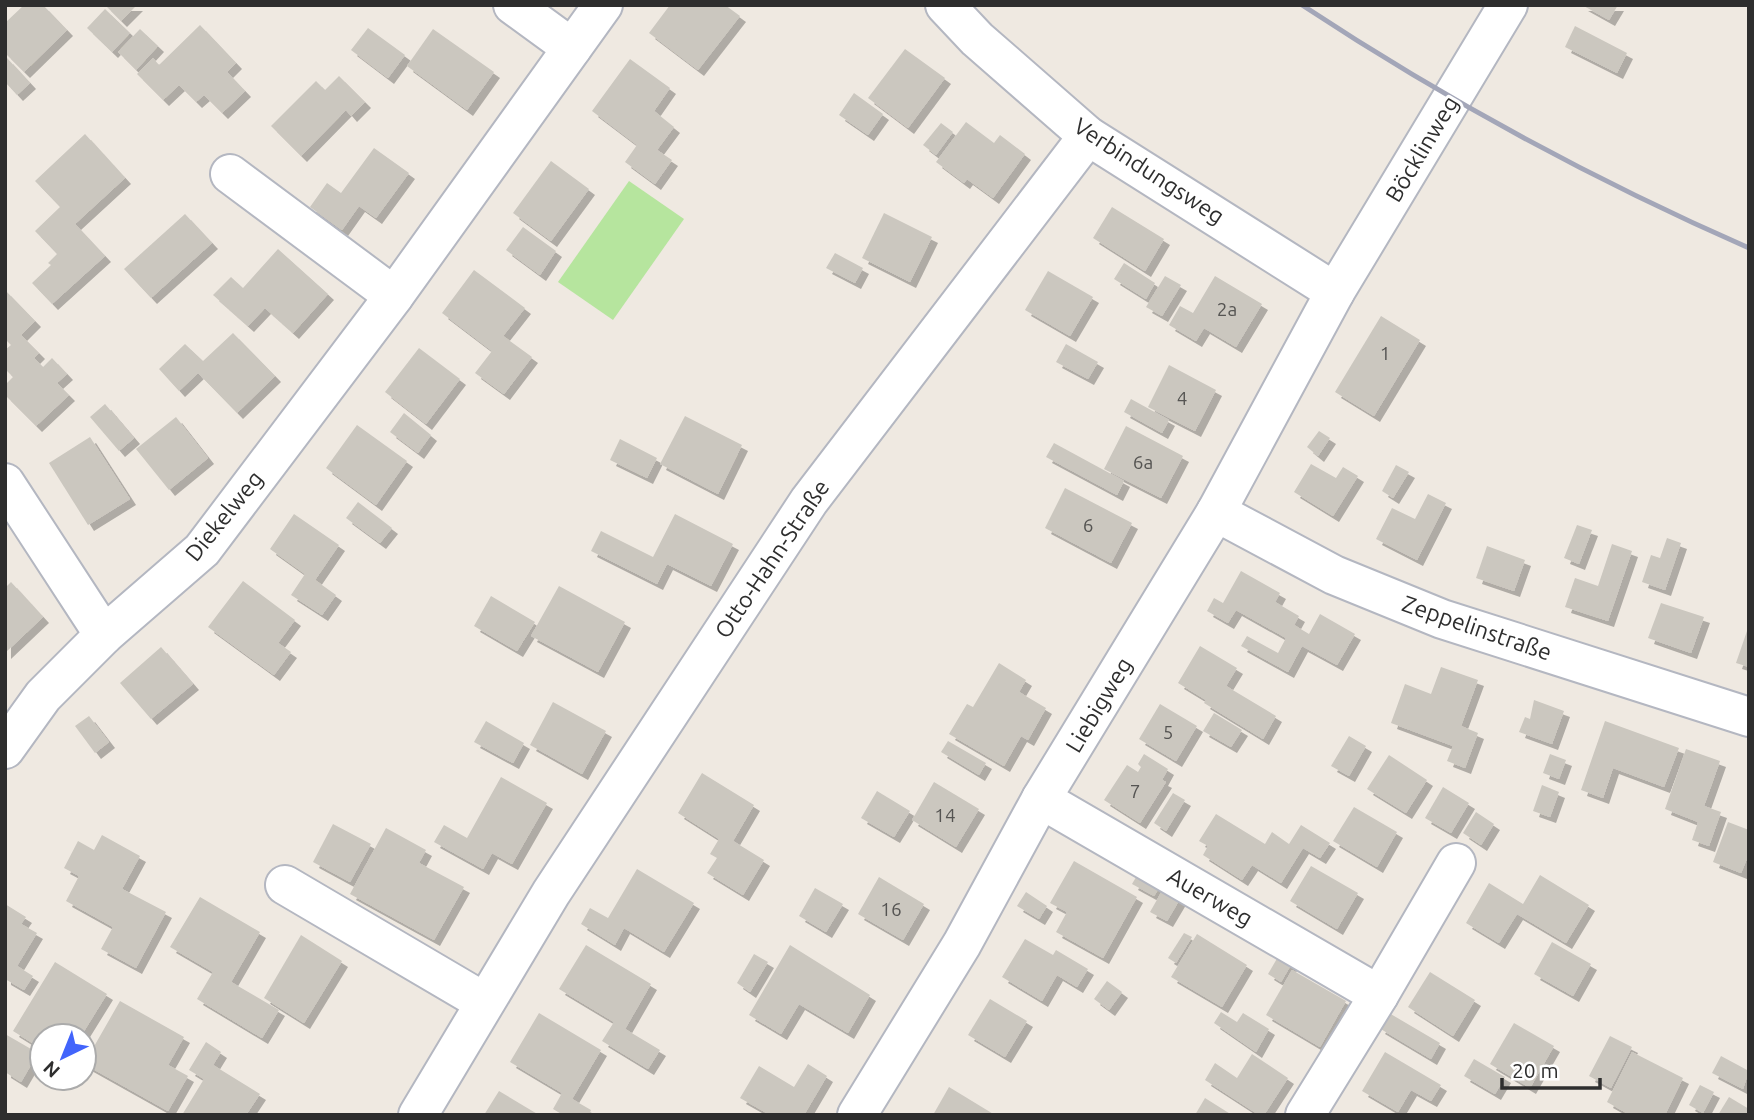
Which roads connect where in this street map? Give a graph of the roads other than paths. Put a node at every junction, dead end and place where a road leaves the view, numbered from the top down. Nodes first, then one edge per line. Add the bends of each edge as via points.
1 (513, 5) edge
2 (603, 5) edge
3 (945, 5) edge
4 (1508, 5) edge
5 (572, 48) junction
6 (1088, 136) junction
7 (230, 173) dead end
8 (1335, 292) junction
9 (394, 296) junction
10 (5, 484) edge
11 (1216, 512) junction
12 (104, 635) junction
13 (1749, 717) edge
14 (5, 749) edge
15 (1041, 799) junction
16 (1456, 863) dead end
17 (285, 886) dead end
18 (1379, 995) junction
19 (484, 1003) junction
20 (418, 1115) edge
21 (858, 1115) edge
22 (1305, 1115) edge

1 - 5 street
2 - 5 street, Diekelweg
3 - 6 street, Verbindungsweg
4 - 8 street, Böcklinweg
5 - 9 street, Diekelweg
6 - 8 street, Verbindungsweg
6 - 19 street, Otto-Hahn-Straße via 809,501 551,893
7 - 9 street
8 - 11 street, Liebigweg
9 - 12 street, Diekelweg via 202,550
10 - 12 street
11 - 13 street, Zeppelinstraße via 1334,575 1442,618
11 - 15 street, Liebigweg
12 - 14 street, Diekelweg via 43,696
15 - 18 street, Auerweg
15 - 21 street, Liebigweg via 962,944
16 - 18 street
17 - 19 street
18 - 22 street
19 - 20 street, Otto-Hahn-Straße

